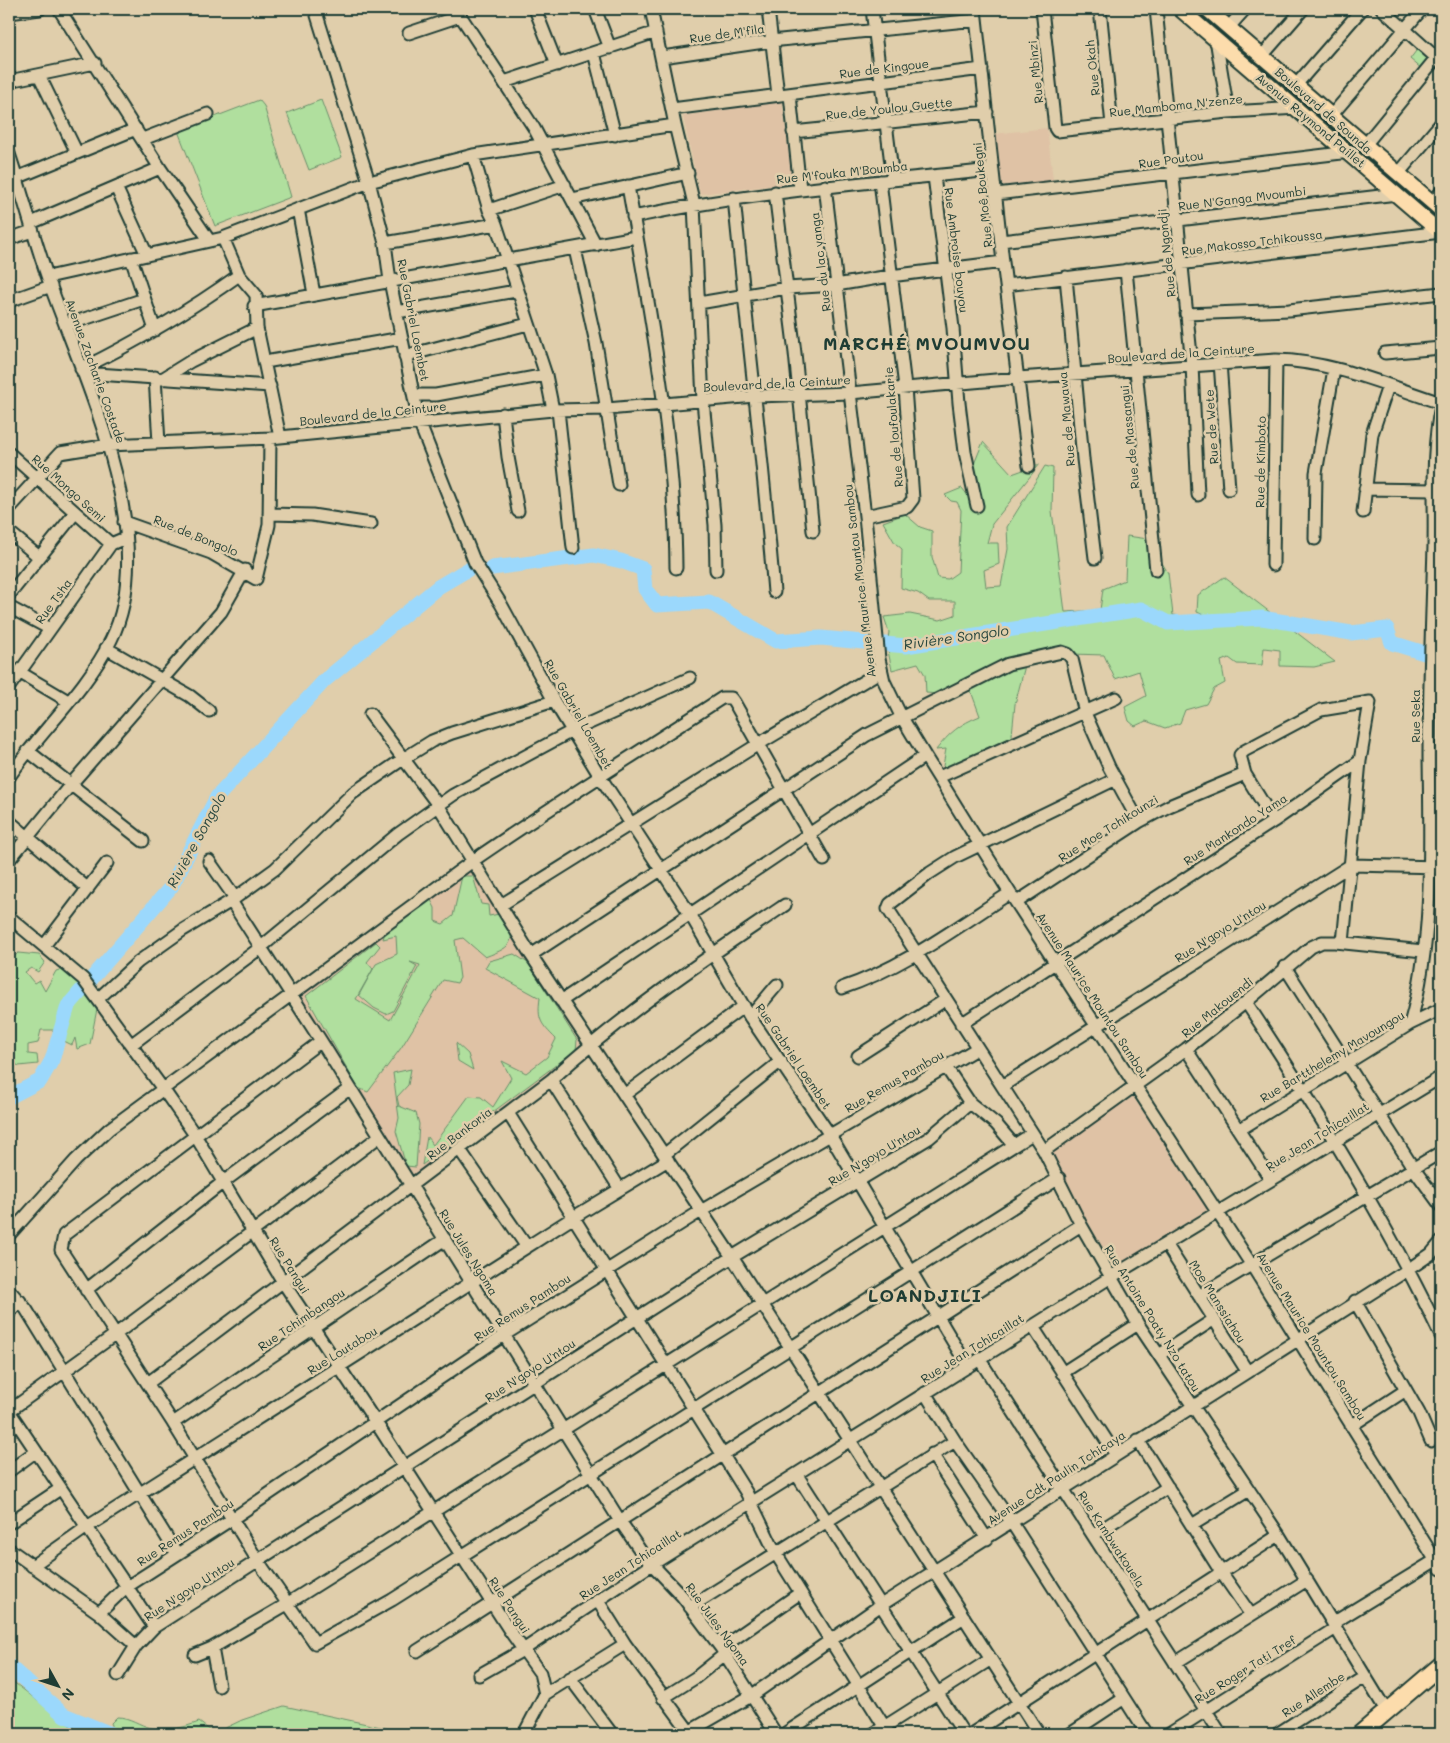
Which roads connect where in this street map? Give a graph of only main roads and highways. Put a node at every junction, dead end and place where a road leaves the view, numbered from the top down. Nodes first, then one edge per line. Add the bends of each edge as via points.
1 (1180, 9) edge
2 (1207, 9) edge
3 (1438, 201) edge
4 (1441, 233) edge
5 (1441, 1665) edge
6 (1368, 1732) edge

1 - 4 main road, Avenue Raymond Paillet
2 - 3 main road, Boulevard de Sounda via 1398,174
5 - 6 highway

